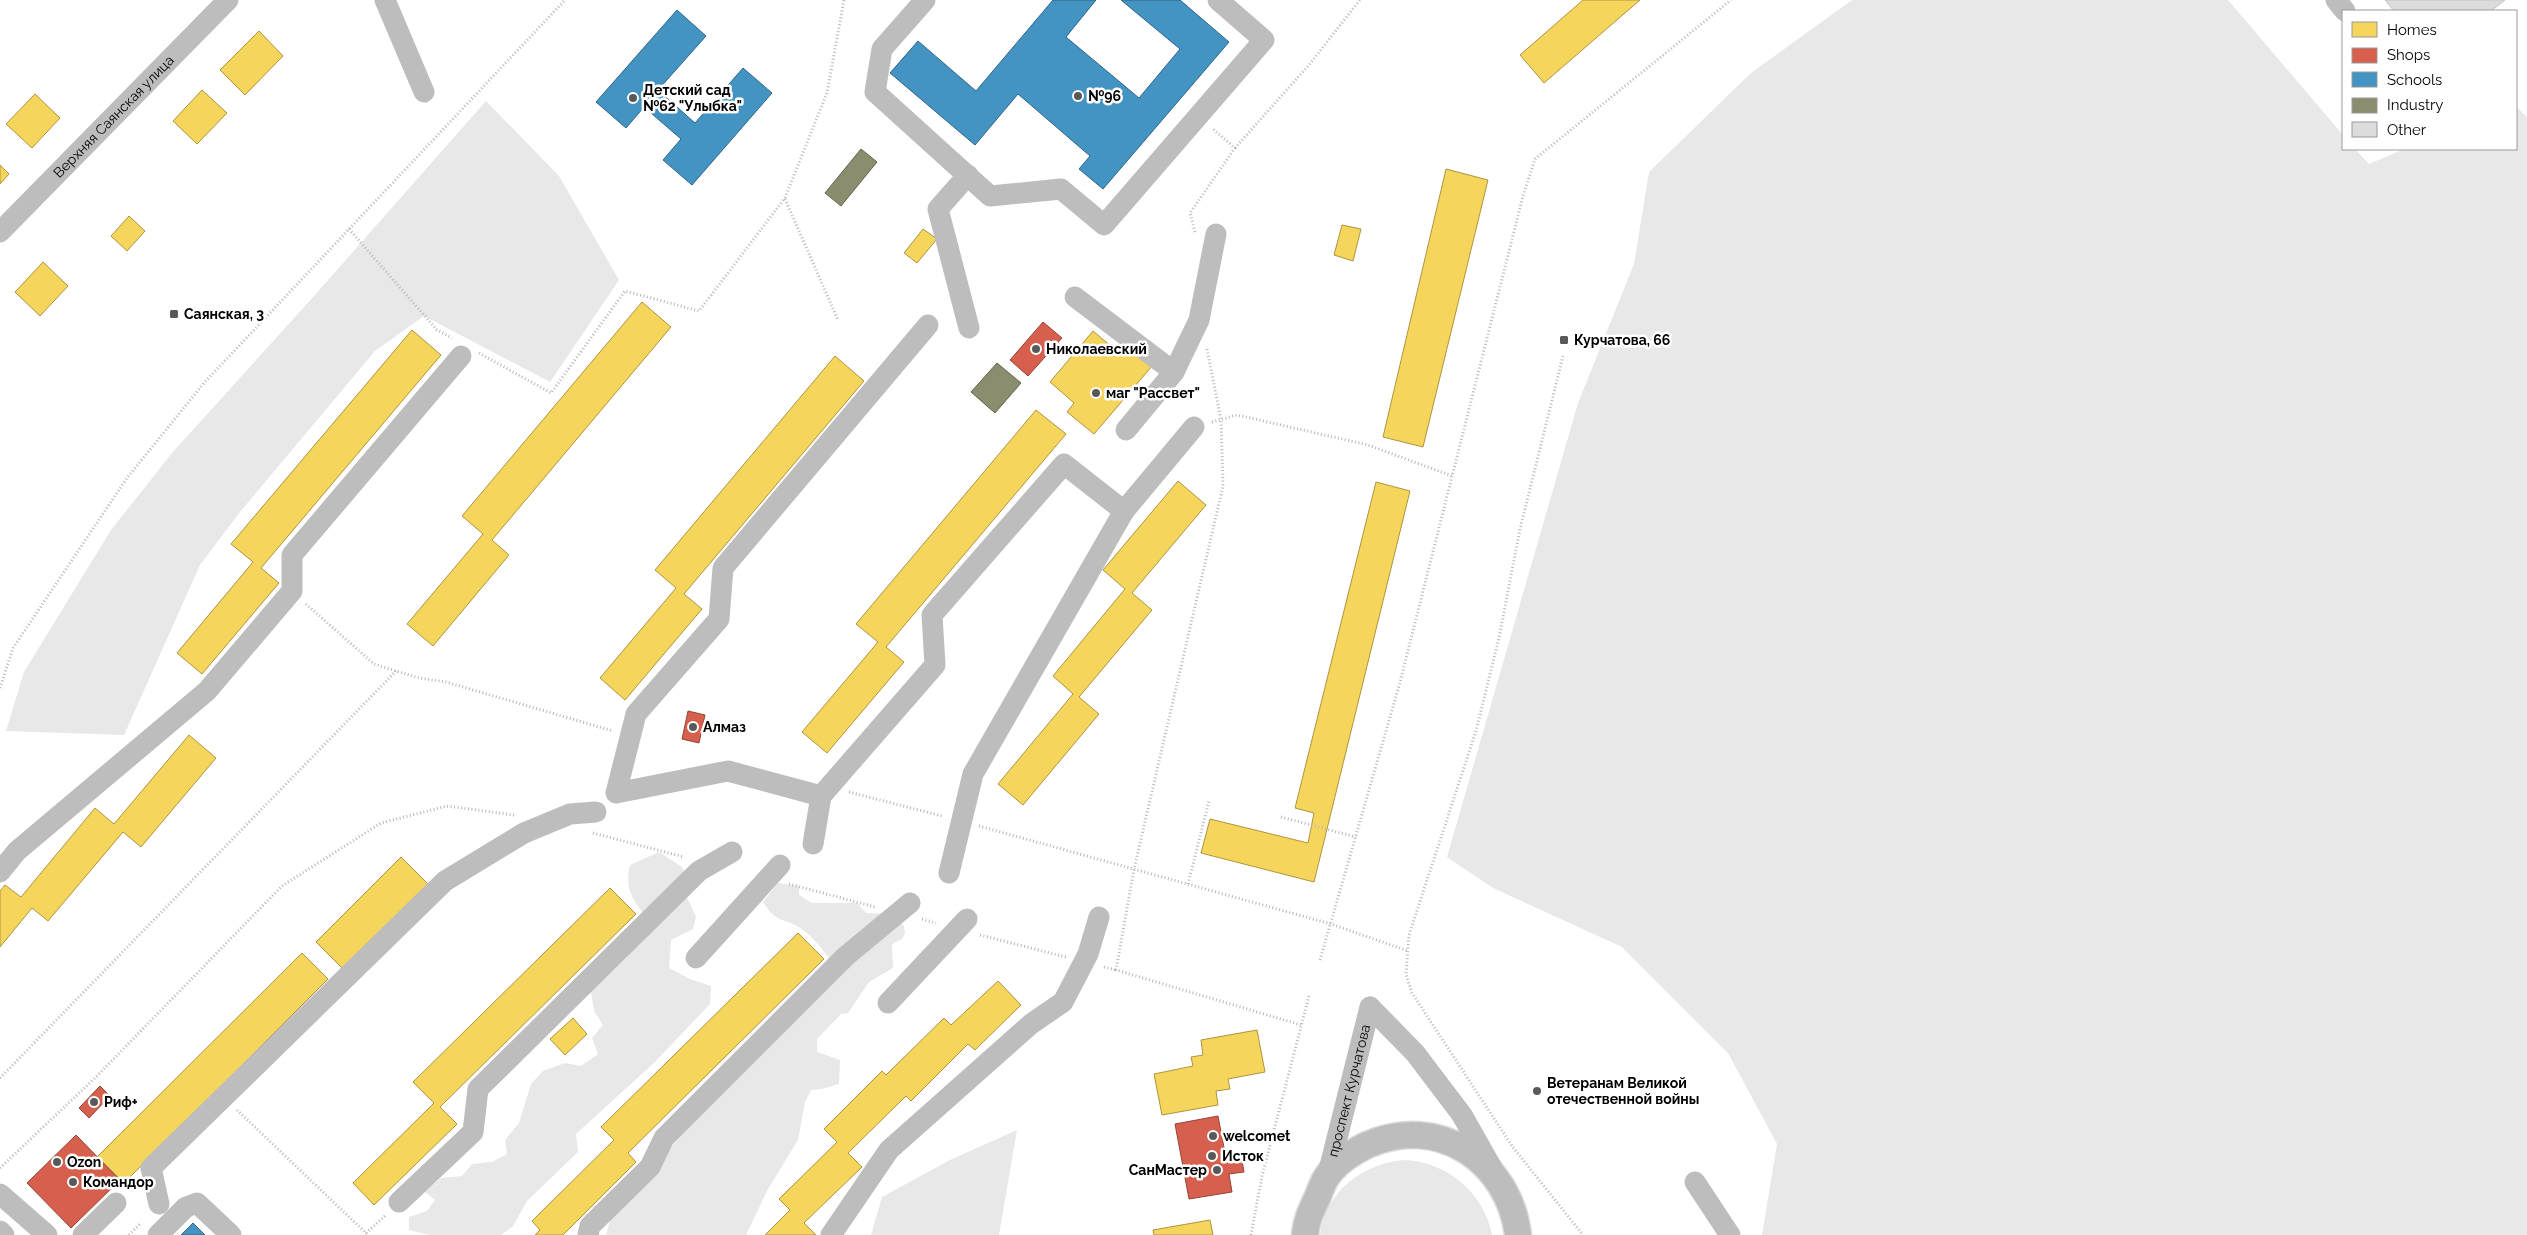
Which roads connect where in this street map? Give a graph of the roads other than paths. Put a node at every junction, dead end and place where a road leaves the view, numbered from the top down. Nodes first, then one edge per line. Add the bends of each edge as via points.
1 (228, 0) edge
2 (385, 0) edge
3 (925, 0) edge
4 (1218, 0) edge
5 (2336, 0) edge
6 (2344, 10) edge
7 (424, 92) dead end
8 (968, 175) junction
9 (0, 232) edge
10 (1206, 235) road end
11 (1075, 297) dead end
12 (928, 325) dead end
13 (969, 328) dead end
14 (464, 349) road end
15 (1174, 372) junction
16 (1194, 427) road end
17 (1126, 430) dead end
18 (1124, 512) junction
19 (825, 792) junction
20 (596, 812) dead end
21 (813, 844) dead end
22 (732, 852) dead end
23 (0, 872) edge
24 (774, 872) road end
25 (949, 873) dead end
26 (904, 908) road end
27 (1099, 917) dead end
28 (963, 924) road end
29 (696, 958) dead end
30 (888, 1004) dead end
31 (1328, 1174) junction
32 (1500, 1181) junction
33 (1695, 1182) dead end
34 (0, 1194) edge
35 (399, 1202) road end
36 (116, 1203) dead end
37 (159, 1204) dead end
38 (1517, 1226) edge
39 (0, 1231) edge
40 (1304, 1231) edge
41 (4, 1235) edge
42 (47, 1235) edge
43 (83, 1235) edge
44 (158, 1235) edge
45 (231, 1235) edge
46 (588, 1235) edge
47 (831, 1235) edge
48 (1534, 1235) edge
49 (1730, 1235) edge

1 - 9 street, Верхняя Саянская улица
2 - 7 street
3 - 8 street via 882,49 875,92
4 - 8 street via 1264,40 1104,225 1062,189 990,196
5 - 6 street
8 - 13 street via 938,209
10 - 15 street via 1199,320
11 - 15 street
12 - 19 street via 723,568 719,619 636,714 616,793 728,771
14 - 23 street via 292,554 292,591 207,691 16,851
15 - 17 street
16 - 18 street
18 - 19 street via 1064,464 932,615 935,665
18 - 25 street via 973,774
19 - 21 street
20 - 37 street via 570,814 524,833 445,881 151,1168
22 - 35 street via 698,871 478,1089 473,1132
24 - 29 street
26 - 46 street via 846,956 664,1138 650,1168 590,1226
27 - 47 street via 1085,962 1063,1002 1031,1024 889,1150
28 - 30 street
31 - 32 main road via 1352,1152 1382,1139 1415,1135 1448,1141 1477,1157
31 - 32 street, проспект Курчатова via 1370,1007 1415,1053 1462,1115
31 - 40 main road
32 - 38 main road
33 - 49 street
34 - 42 street
36 - 43 street
38 - 48 main road
39 - 41 street
44 - 45 street via 186,1207 197,1203

